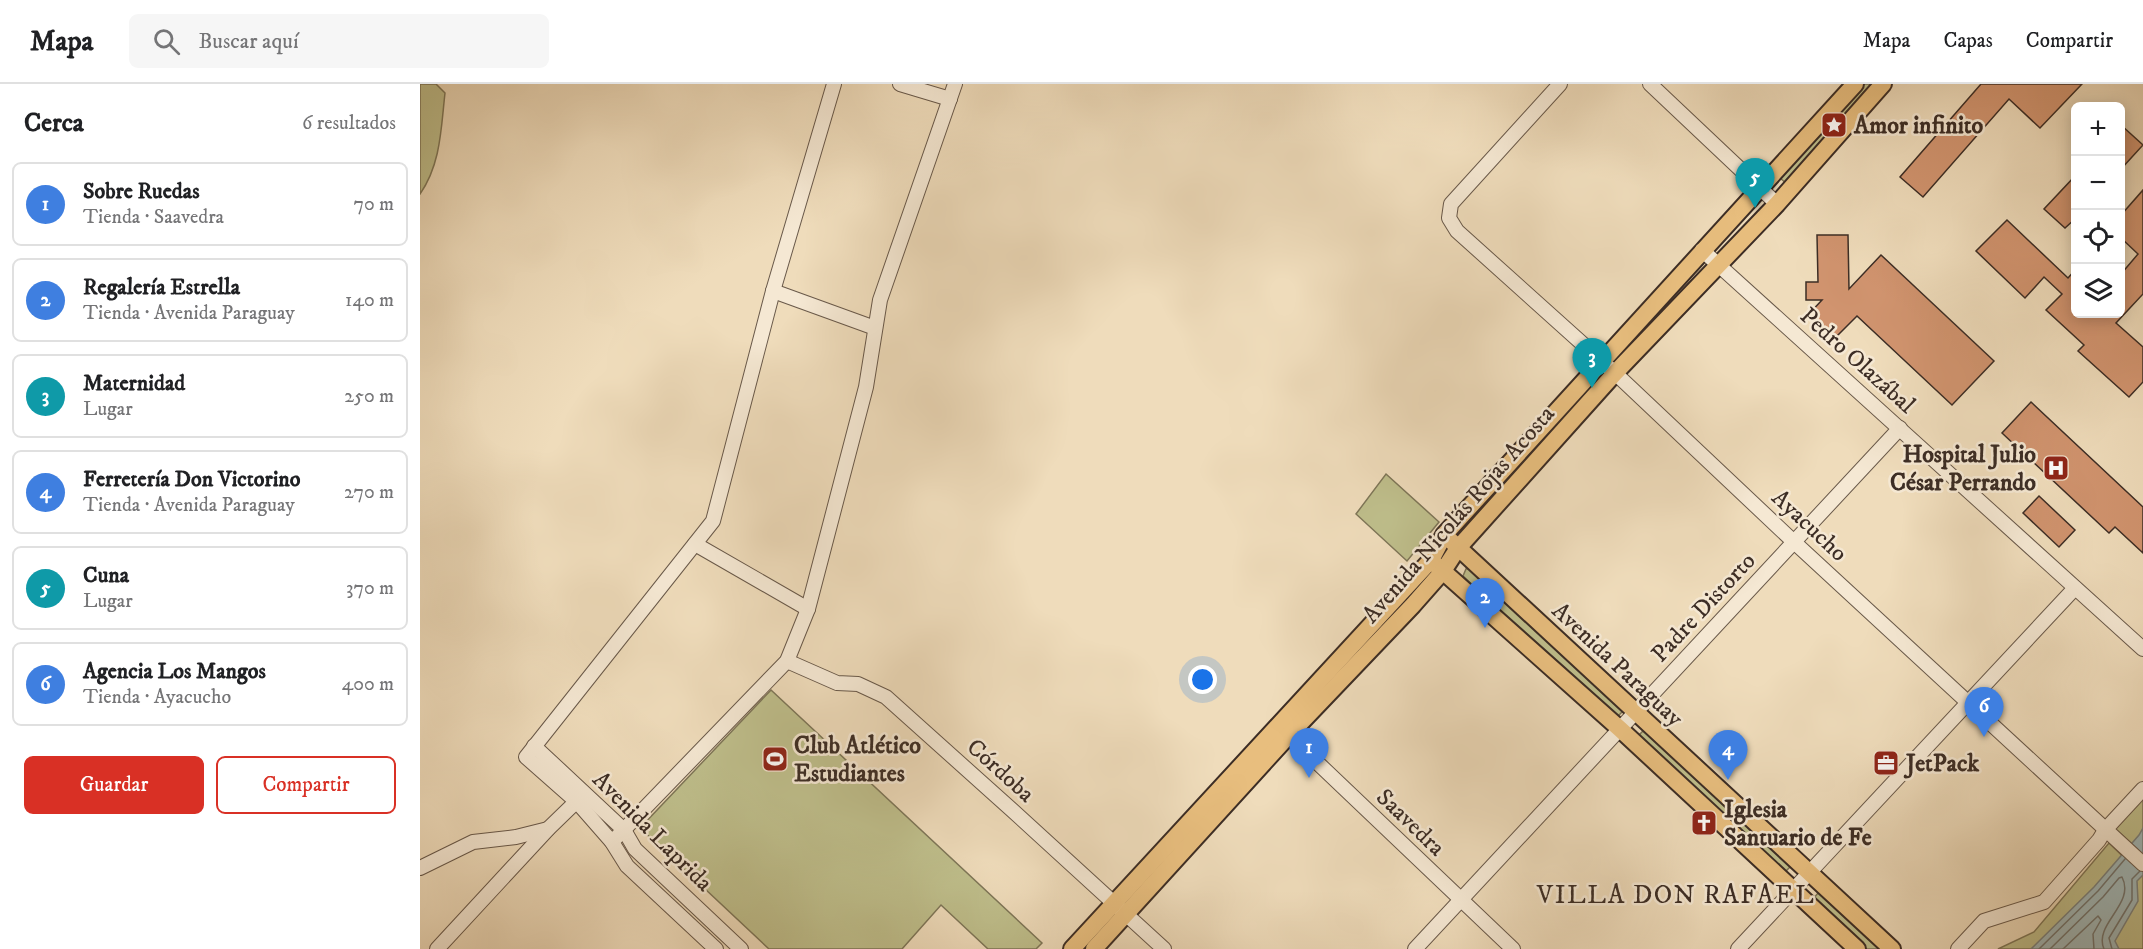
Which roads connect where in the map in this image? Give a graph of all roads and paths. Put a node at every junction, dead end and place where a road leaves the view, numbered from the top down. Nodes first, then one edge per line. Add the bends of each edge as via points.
1 (834, 84) edge
2 (900, 84) edge
3 (955, 84) edge
4 (1560, 84) edge
5 (1650, 84) edge
6 (1855, 84) edge
7 (1883, 84) edge
8 (951, 99) junction
9 (1760, 188) junction
10 (1777, 204) junction
11 (1702, 250) junction
12 (1719, 266) junction
13 (773, 291) junction
14 (875, 328) junction
15 (1601, 361) junction
16 (1615, 373) junction
17 (1900, 428) junction
18 (1444, 535) junction
19 (1794, 542) junction
20 (694, 544) junction
21 (1458, 548) junction
22 (1437, 566) junction
23 (2075, 588) junction
24 (808, 609) junction
25 (2143, 649) edge
26 (787, 661) junction
27 (1967, 703) junction
28 (1635, 712) junction
29 (1620, 729) junction
30 (1283, 731) junction
31 (2143, 789) edge
32 (581, 797) junction
33 (548, 829) junction
34 (624, 830) junction
35 (2105, 830) junction
36 (612, 842) junction
37 (2143, 864) edge
38 (420, 868) edge
39 (1811, 873) junction
40 (1794, 891) junction
41 (1461, 900) junction
42 (1120, 909) junction
43 (437, 949) edge
44 (716, 949) edge
45 (741, 949) edge
46 (1072, 949) edge
47 (1094, 949) edge
48 (1164, 949) edge
49 (1415, 949) edge
50 (1512, 949) edge
51 (1738, 949) edge
52 (1857, 949) edge
53 (1892, 949) edge
54 (1958, 949) edge

1 - 13 street
2 - 8 street
3 - 8 street
4 - 15 street, Ayacucho via 1451,204 1449,218 1457,231
5 - 9 street
6 - 9 main road, Avenida Nicolás Rojas Acosta
7 - 10 main road, Avenida Nicolás Rojas Acosta
8 - 14 street via 880,300
9 - 10 street
9 - 11 main road, Avenida Nicolás Rojas Acosta
10 - 12 main road, Avenida Nicolás Rojas Acosta
11 - 12 street, Pedro Olazábal
11 - 15 main road, Avenida Nicolás Rojas Acosta
12 - 16 main road, Avenida Nicolás Rojas Acosta
12 - 17 street, Pedro Olazábal
13 - 14 street
13 - 20 street via 713,521
14 - 24 street via 866,387
15 - 16 street, Ayacucho
15 - 18 main road, Avenida Nicolás Rojas Acosta
16 - 19 street, Ayacucho
16 - 21 main road, Avenida Nicolás Rojas Acosta
17 - 19 street, Padre Distorto
17 - 23 street, Pedro Olazábal
18 - 21 main road, Avenida Paraguay
18 - 22 main road, Avenida Nicolás Rojas Acosta
19 - 27 street, Ayacucho
19 - 28 street, Padre Distorto
20 - 24 street
20 - 32 street, Avenida Laprida via 530,751
21 - 22 main road, Avenida Nicolás Rojas Acosta
21 - 28 main road, Avenida Paraguay
22 - 29 main road, Avenida Paraguay
22 - 30 main road, Avenida Nicolás Rojas Acosta
23 - 25 street, Pedro Olazábal
23 - 27 street
24 - 26 street
26 - 34 street
26 - 42 street, Córdoba via 837,683 858,684 886,697
27 - 35 street, Ayacucho
27 - 39 street
28 - 29 street, Padre Distorto
28 - 39 main road, Avenida Paraguay
29 - 40 main road, Avenida Paraguay
29 - 41 street, Padre Distorto
30 - 41 street, Saavedra
30 - 42 main road, Avenida Nicolás Rojas Acosta
31 - 35 street
32 - 33 street
32 - 34 street, Avenida Laprida
32 - 36 street, Avenida Laprida
33 - 38 street via 473,842
33 - 43 street
34 - 36 street
34 - 45 street, Avenida Laprida via 635,849
35 - 37 street, Ayacucho
35 - 54 street via 2044,902 1984,921
36 - 44 street, Avenida Laprida via 627,866
39 - 40 street
39 - 53 main road, Avenida Paraguay
40 - 51 street
40 - 52 main road, Avenida Paraguay
41 - 49 street, Padre Distorto
41 - 50 street, Saavedra
42 - 46 main road, Avenida Nicolás Rojas Acosta
42 - 47 main road, Avenida Nicolás Rojas Acosta
42 - 48 street, Córdoba

